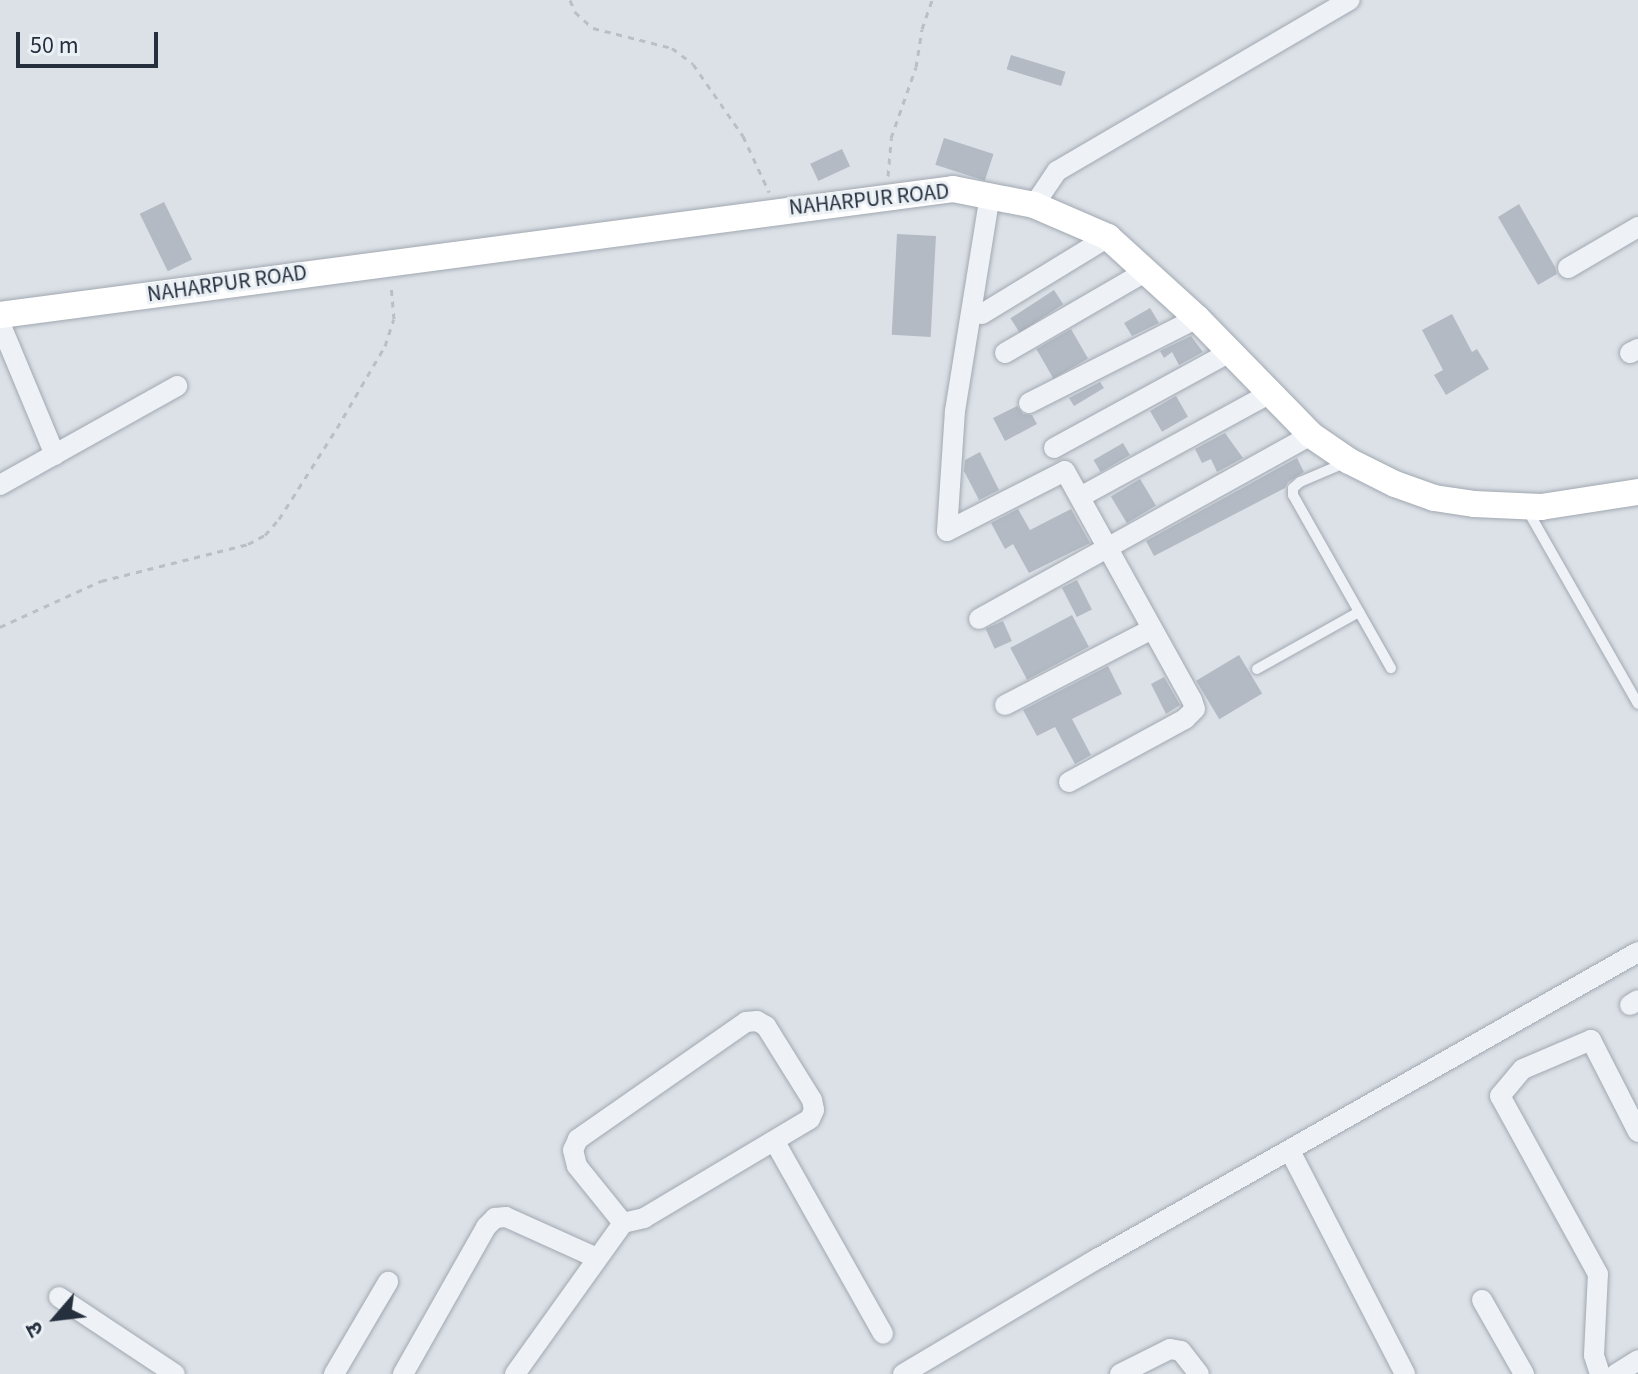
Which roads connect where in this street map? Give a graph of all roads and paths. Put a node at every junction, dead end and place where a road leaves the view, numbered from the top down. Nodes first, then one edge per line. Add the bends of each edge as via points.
1 (570, 0) edge
2 (932, 0) edge
3 (1350, 0) edge
4 (886, 196) junction
5 (990, 196) junction
6 (1034, 205) junction
7 (777, 209) junction
8 (1638, 227) edge
9 (1108, 237) junction
10 (387, 262) junction
11 (1568, 268) dead end
12 (1148, 270) junction
13 (982, 314) dead end
14 (0, 315) edge
15 (1197, 318) junction
16 (0, 323) edge
17 (1230, 352) junction
18 (1005, 353) dead end
19 (177, 386) dead end
20 (1269, 394) junction
21 (1029, 403) dead end
22 (1311, 435) junction
23 (1054, 448) dead end
24 (55, 455) junction
25 (1349, 461) junction
26 (0, 485) edge
27 (1638, 492) edge
28 (1080, 497) junction
29 (1526, 506) junction
30 (1107, 547) junction
31 (1359, 612) junction
32 (979, 619) dead end
33 (0, 627) edge
34 (1152, 629) junction
35 (1391, 668) dead end
36 (1257, 669) dead end
37 (1638, 704) edge
38 (1005, 705) dead end
39 (1069, 782) dead end
40 (1638, 952) edge
41 (1638, 1132) edge
42 (775, 1142) junction
43 (1290, 1151) junction
44 (623, 1223) junction
45 (597, 1258) junction
46 (388, 1282) dead end
47 (59, 1297) dead end
48 (1482, 1300) dead end
49 (883, 1334) dead end
50 (1638, 1360) edge
51 (175, 1374) edge
52 (334, 1374) edge
53 (403, 1374) edge
54 (515, 1374) edge
55 (903, 1374) edge
56 (1120, 1374) edge
57 (1199, 1374) edge
58 (1405, 1374) edge
59 (1524, 1374) edge
60 (1600, 1374) edge
61 (1616, 1374) edge

1 - 7 path via 593,28 672,48 693,64 743,136
2 - 4 path via 891,138
3 - 6 street via 1057,171
4 - 5 street, NAHARPUR ROAD via 953,189
4 - 7 street, NAHARPUR ROAD
5 - 6 street, NAHARPUR ROAD
5 - 28 street via 955,411 947,531 1065,471
6 - 9 street, NAHARPUR ROAD
7 - 10 street, NAHARPUR ROAD
8 - 11 street
9 - 12 street, NAHARPUR ROAD
9 - 13 street
10 - 14 street, NAHARPUR ROAD
10 - 33 path via 394,319 385,346 265,535 248,544 101,581
12 - 15 street, NAHARPUR ROAD
12 - 18 street
15 - 17 street, NAHARPUR ROAD
15 - 21 street
16 - 24 street
17 - 20 street, NAHARPUR ROAD
17 - 23 street
19 - 24 street
20 - 22 street, NAHARPUR ROAD
20 - 28 street
22 - 25 street, NAHARPUR ROAD
22 - 30 street
24 - 26 street
25 - 29 street, NAHARPUR ROAD via 1434,498
25 - 31 lane via 1300,482 1293,495
27 - 29 street, NAHARPUR ROAD
28 - 30 street
29 - 37 lane
30 - 32 street
30 - 34 street
31 - 35 lane
31 - 36 lane
34 - 38 street
34 - 39 street via 1195,709
40 - 43 street
41 - 60 street via 1591,1040 1523,1069 1500,1096 1598,1274 1594,1355
42 - 44 street via 644,1218
42 - 44 street via 810,1119 812,1100 766,1026 746,1022 578,1139 573,1150 577,1166
42 - 49 street
43 - 55 street
43 - 58 street
44 - 45 street
45 - 53 street via 506,1217 495,1218
45 - 54 street
46 - 52 street
47 - 51 street
48 - 59 street
50 - 61 street
56 - 57 street via 1170,1349 1181,1351

